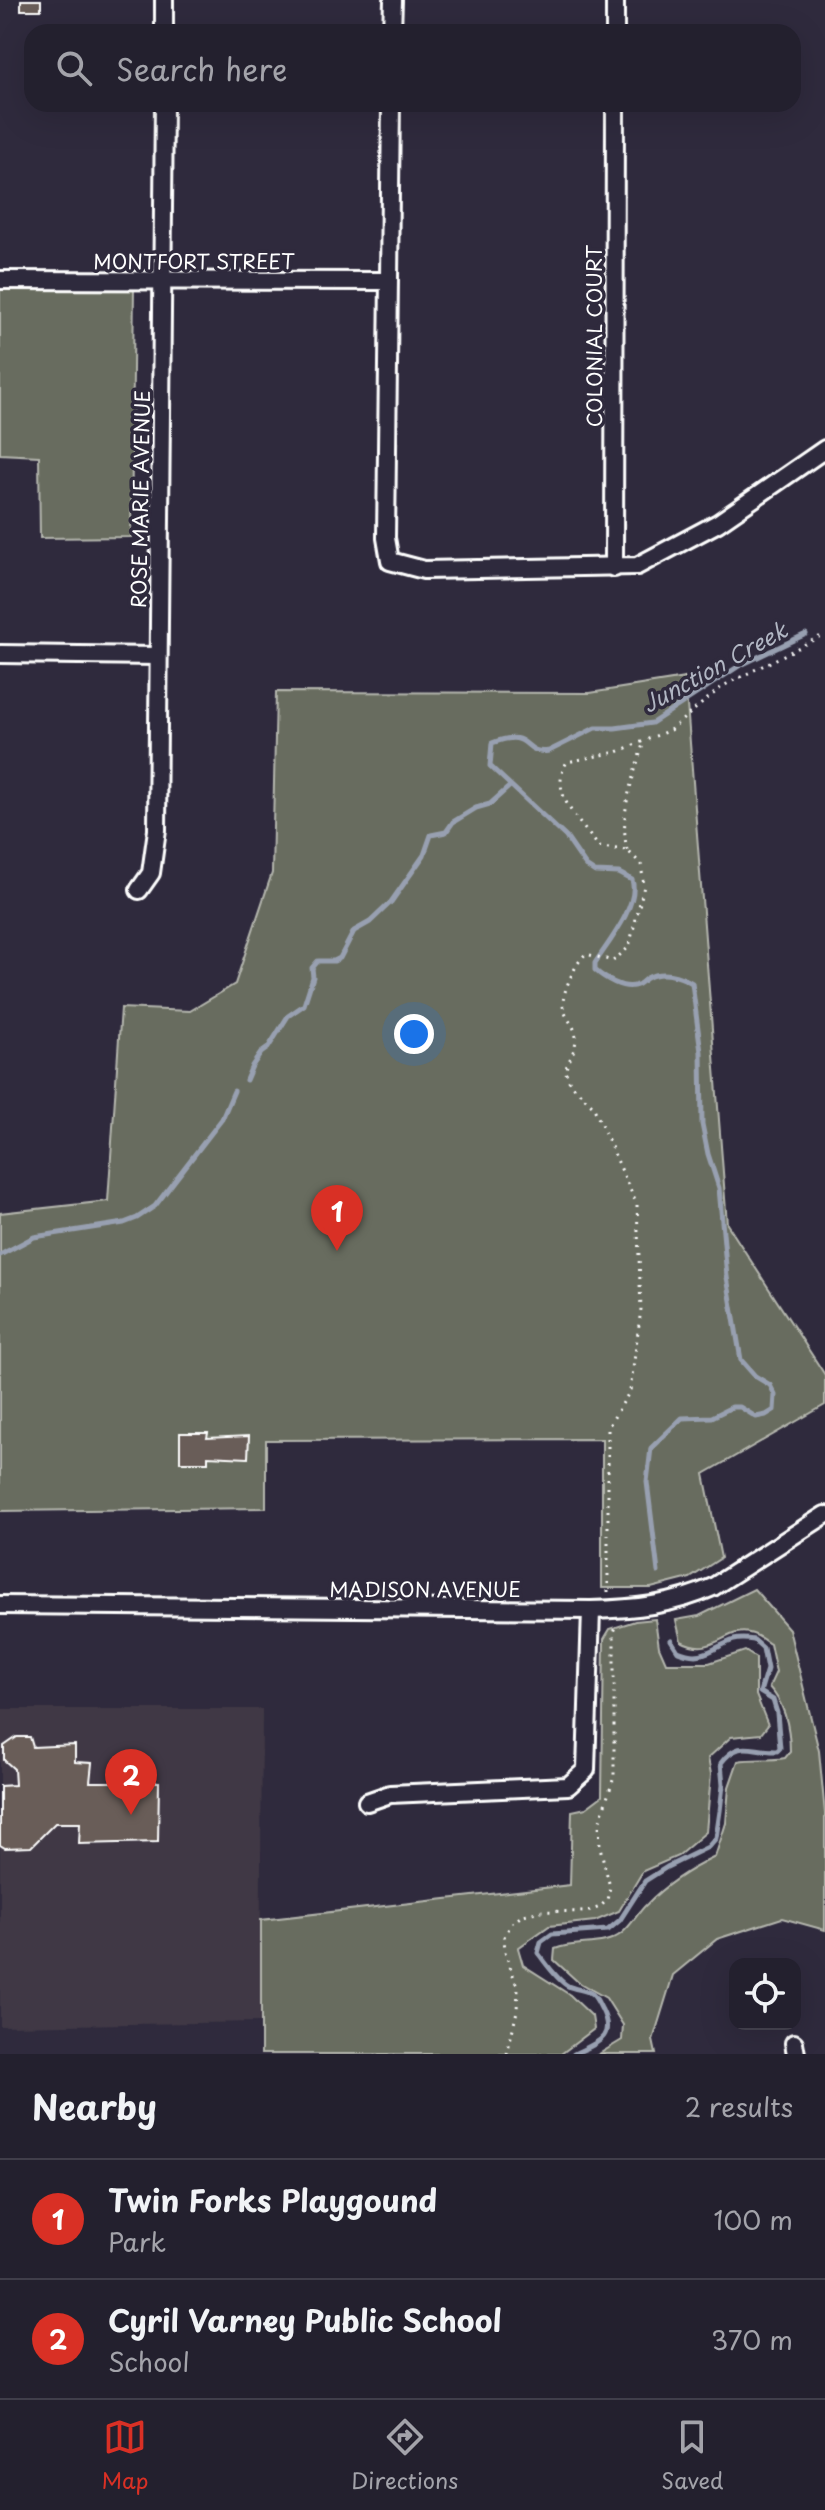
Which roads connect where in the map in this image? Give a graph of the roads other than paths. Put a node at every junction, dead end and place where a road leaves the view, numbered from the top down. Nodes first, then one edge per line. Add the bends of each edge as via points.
1 (164, 0) edge
2 (393, 0) edge
3 (615, 0) edge
4 (164, 24) edge
5 (392, 24) edge
6 (615, 24) edge
7 (164, 112) edge
8 (391, 112) edge
9 (615, 112) edge
10 (0, 280) edge
11 (163, 280) junction
12 (388, 281) junction
13 (825, 449) edge
14 (614, 568) junction
15 (0, 654) edge
16 (158, 656) junction
17 (139, 890) dead end
18 (824, 1518) edge
19 (0, 1605) edge
20 (591, 1610) junction
21 (367, 1802) dead end

1 - 4 street
2 - 5 street
3 - 6 street
7 - 11 street, ROSE MARIE AVENUE
8 - 12 street
9 - 14 street, COLONIAL COURT
10 - 11 street, MONTFORT STREET
11 - 12 street, MONTFORT STREET
11 - 16 street, ROSE MARIE AVENUE
12 - 14 street via 390,561 424,570
13 - 14 street via 718,523 637,566
15 - 16 street
16 - 17 street, ROSE MARIE AVENUE via 157,830 151,873
18 - 20 street, MADISON AVENUE via 693,1596 641,1608
19 - 20 street, MADISON AVENUE
20 - 21 street via 586,1770 568,1786 390,1794

